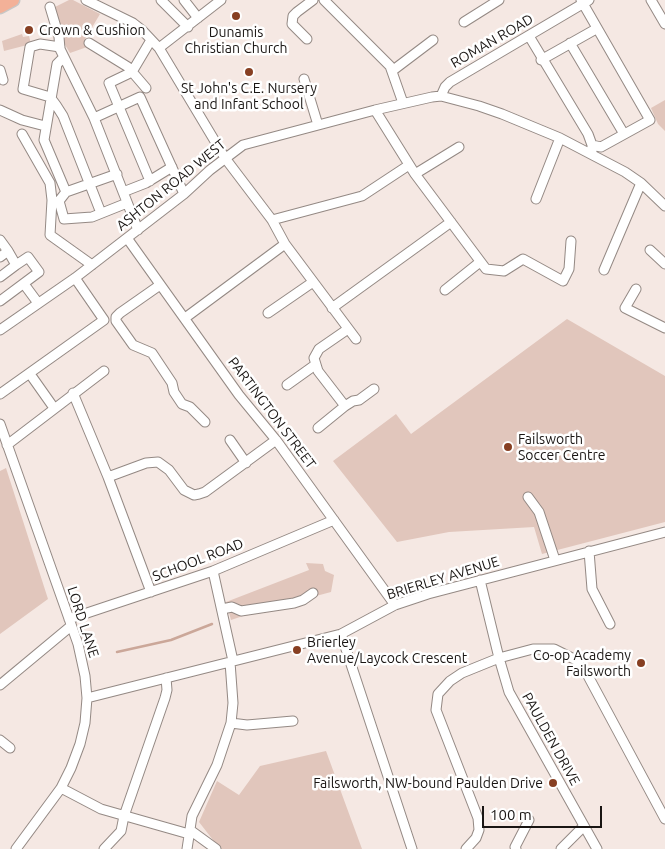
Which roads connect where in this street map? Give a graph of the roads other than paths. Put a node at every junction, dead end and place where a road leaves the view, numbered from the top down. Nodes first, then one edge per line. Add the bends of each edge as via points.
1 (13, 0) edge
2 (86, 0) edge
3 (161, 0) edge
4 (184, 0) edge
5 (221, 0) edge
6 (313, 0) edge
7 (324, 0) edge
8 (499, 0) edge
9 (651, 0) edge
10 (584, 1) edge
11 (0, 7) edge
12 (50, 7) dead end
13 (198, 18) junction
14 (464, 22) dead end
15 (665, 24) edge
16 (188, 27) junction
17 (596, 29) junction
18 (529, 36) junction
19 (308, 39) dead end
20 (151, 40) junction
21 (433, 40) dead end
22 (89, 43) dead end
23 (570, 43) junction
24 (160, 48) junction
25 (62, 51) junction
26 (542, 59) junction
27 (0, 70) edge
28 (392, 71) junction
29 (132, 72) junction
30 (304, 79) dead end
31 (3, 80) dead end
32 (146, 88) dead end
33 (441, 96) junction
34 (50, 97) junction
35 (403, 103) junction
36 (119, 107) junction
37 (0, 110) edge
38 (375, 110) junction
39 (94, 118) junction
40 (318, 125) junction
41 (45, 126) junction
42 (22, 134) dead end
43 (624, 134) junction
44 (560, 138) junction
45 (458, 146) dead end
46 (591, 149) junction
47 (225, 158) junction
48 (409, 165) junction
49 (172, 167) junction
50 (117, 174) junction
51 (415, 174) junction
52 (150, 180) junction
53 (641, 183) junction
54 (89, 184) junction
55 (66, 192) junction
56 (123, 192) junction
57 (184, 194) junction
58 (536, 199) dead end
59 (127, 203) junction
60 (665, 206) edge
61 (101, 213) junction
62 (272, 220) junction
63 (451, 222) junction
64 (138, 230) junction
65 (127, 238) junction
66 (0, 240) edge
67 (571, 241) dead end
68 (285, 244) junction
69 (650, 250) dead end
70 (4, 254) edge
71 (477, 259) junction
72 (665, 264) edge
73 (16, 265) junction
74 (92, 265) junction
75 (604, 270) dead end
76 (0, 277) edge
77 (75, 278) junction
78 (313, 282) junction
79 (24, 284) junction
80 (160, 285) junction
81 (636, 289) dead end
82 (445, 290) dead end
83 (0, 301) edge
84 (38, 304) junction
85 (332, 308) junction
86 (268, 313) dead end
87 (184, 318) junction
88 (665, 328) edge
89 (348, 329) junction
90 (0, 330) edge
91 (356, 339) dead end
92 (315, 365) junction
93 (104, 370) dead end
94 (30, 374) junction
95 (287, 386) dead end
96 (374, 389) dead end
97 (73, 393) junction
98 (0, 394) edge
99 (345, 406) junction
100 (54, 408) junction
101 (205, 422) dead end
102 (0, 424) edge
103 (318, 428) dead end
104 (230, 440) dead end
105 (276, 440) junction
106 (7, 445) junction
107 (246, 463) junction
108 (108, 477) junction
109 (528, 497) dead end
110 (334, 520) junction
111 (665, 532) edge
112 (589, 551) junction
113 (555, 560) junction
114 (213, 571) junction
115 (480, 580) junction
116 (151, 592) junction
117 (313, 593) dead end
118 (395, 605) junction
119 (222, 608) junction
120 (70, 622) junction
121 (610, 624) dead end
122 (341, 634) junction
123 (499, 658) junction
124 (232, 662) junction
125 (166, 678) junction
126 (0, 685) edge
127 (87, 698) junction
128 (293, 721) dead end
129 (231, 722) junction
130 (0, 740) edge
131 (10, 748) dead end
132 (60, 788) junction
133 (124, 816) junction
134 (665, 819) edge
135 (529, 820) dead end
136 (584, 826) junction
137 (190, 832) junction
138 (16, 849) edge
139 (104, 849) edge
140 (187, 849) edge
141 (216, 849) edge
142 (412, 849) edge
143 (466, 849) edge
144 (516, 849) edge
145 (561, 849) edge
146 (597, 849) edge

1 - 11 highway
2 - 20 street via 133,23
3 - 16 street
4 - 13 street
5 - 13 street
6 - 19 street via 297,12 292,24
7 - 28 street
8 - 14 street
9 - 15 street
10 - 17 street
10 - 18 street, ROMAN ROAD
12 - 25 street
13 - 16 street
16 - 24 street
17 - 23 street
17 - 43 street via 650,120
18 - 26 street
18 - 33 street, ROMAN ROAD via 450,82
20 - 24 street
20 - 29 street
21 - 28 street
22 - 29 street
23 - 26 street
23 - 43 street
24 - 47 street
25 - 34 street
25 - 34 street via 40,44 30,46 23,90
25 - 39 street
26 - 46 street via 588,134
27 - 31 street
28 - 35 street
29 - 32 street
29 - 36 street via 108,83
30 - 40 street
33 - 35 street, ASHTON ROAD WEST
33 - 44 street via 502,114
34 - 41 street
34 - 54 street via 63,116
35 - 38 street, ASHTON ROAD WEST
36 - 39 street
36 - 49 street via 140,98
36 - 52 street
37 - 41 street
38 - 40 street, ASHTON ROAD WEST
38 - 48 street
39 - 50 street
40 - 47 street, ASHTON ROAD WEST via 243,145
41 - 55 street via 44,140
42 - 74 street via 50,183 50,235
43 - 46 street
44 - 46 street
44 - 58 street
45 - 51 street
46 - 53 street
47 - 57 street, ASHTON ROAD WEST
47 - 62 street
48 - 51 street
48 - 62 street via 362,196
49 - 52 street
49 - 57 street
50 - 54 street
50 - 56 street
51 - 63 street
52 - 56 street
53 - 60 street
53 - 75 street
54 - 55 street
54 - 61 street
55 - 61 street via 59,200 64,219 92,217
56 - 59 street
57 - 64 street, ASHTON ROAD WEST
59 - 61 street
59 - 64 street
62 - 68 street
63 - 71 street
63 - 85 street
64 - 65 street, ASHTON ROAD WEST
65 - 74 street, ASHTON ROAD WEST
65 - 80 street, PARTINGTON STREET
66 - 70 street
67 - 71 street via 569,269 563,281 523,259 504,271 486,269
68 - 78 street
68 - 87 street
69 - 72 street
70 - 73 street
71 - 82 street
73 - 76 street
73 - 79 street via 28,257 39,272
74 - 77 street, ASHTON ROAD WEST
77 - 84 street, ASHTON ROAD WEST
77 - 94 street via 104,320
78 - 85 street
78 - 86 street
79 - 83 street
79 - 84 street
80 - 87 street, PARTINGTON STREET
80 - 101 street via 120,313 116,321 133,346 152,353 182,404 190,407
81 - 88 street via 625,308
84 - 90 street, ASHTON ROAD WEST
85 - 89 street
87 - 105 street, PARTINGTON STREET
89 - 91 street
89 - 92 street via 319,349 314,358
92 - 95 street
92 - 99 street
93 - 97 street
94 - 98 street
94 - 100 street
96 - 99 street
97 - 100 street
97 - 108 street
99 - 103 street
100 - 106 street
102 - 106 street, LORD LANE
104 - 107 street
105 - 107 street
105 - 110 street, PARTINGTON STREET
106 - 120 street, LORD LANE
107 - 108 street via 205,492 194,495 184,490 169,470 158,462
108 - 116 street
109 - 113 street via 539,512
110 - 114 street, SCHOOL ROAD
110 - 118 street, PARTINGTON STREET
111 - 112 street, BRIERLEY AVENUE
112 - 113 street, BRIERLEY AVENUE
112 - 121 street via 592,589
113 - 115 street, BRIERLEY AVENUE
114 - 116 street, SCHOOL ROAD
114 - 119 street
115 - 118 street, BRIERLEY AVENUE
115 - 123 street, PAULDEN DRIVE
116 - 120 street, SCHOOL ROAD
117 - 119 street via 294,603 241,611
118 - 122 street, BRIERLEY AVENUE
119 - 124 street
120 - 126 street
120 - 127 street, LORD LANE via 78,644
122 - 124 street, BRIERLEY AVENUE
122 - 142 street
123 - 134 street via 533,649 554,649 576,660 587,674
123 - 136 street, PAULDEN DRIVE via 509,692
123 - 143 street via 456,677 438,694 436,710 478,818 476,838
124 - 125 street, BRIERLEY AVENUE
124 - 129 street
125 - 127 street, BRIERLEY AVENUE
125 - 133 street via 165,698
127 - 132 street, LORD LANE via 80,744
128 - 129 street via 247,725
129 - 137 street via 217,765 192,816
130 - 131 street
132 - 133 street via 101,809
132 - 138 street, LORD LANE
133 - 137 street
133 - 139 street via 121,831
135 - 144 street
136 - 145 street
136 - 146 street, PAULDEN DRIVE
137 - 140 street
137 - 141 street

